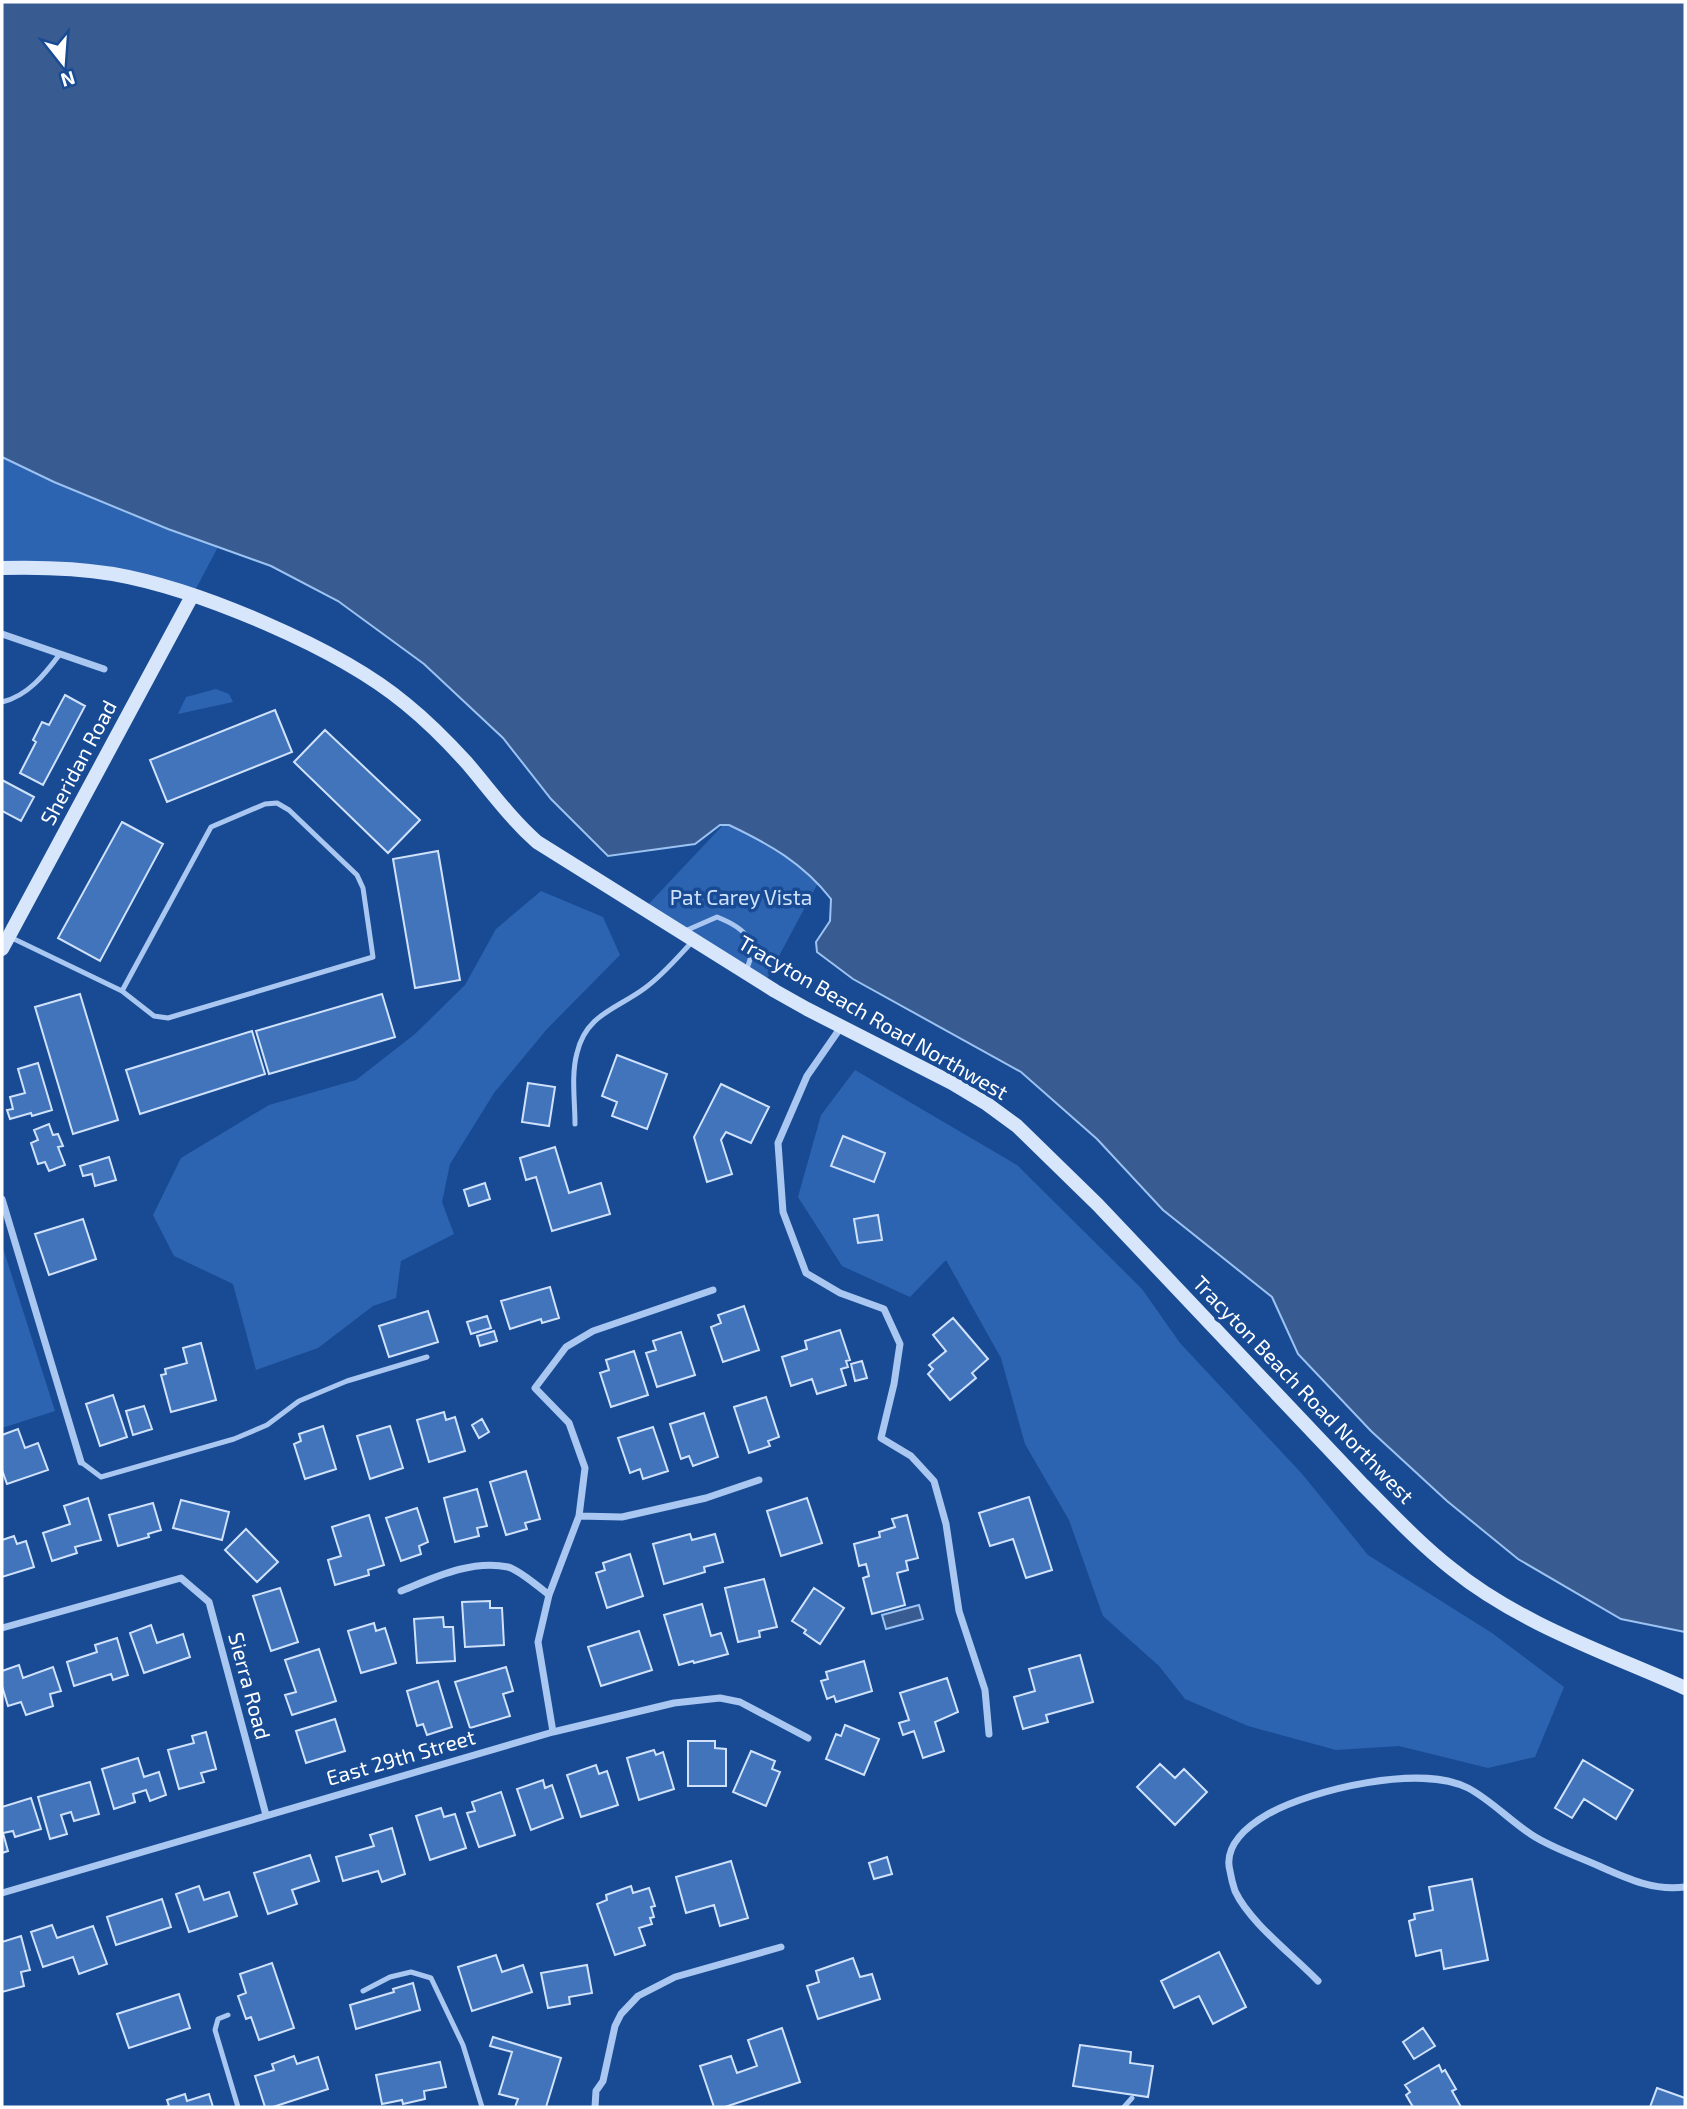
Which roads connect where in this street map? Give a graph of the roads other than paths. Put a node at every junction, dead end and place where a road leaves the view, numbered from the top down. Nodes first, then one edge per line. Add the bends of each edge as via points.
1 (2, 568) edge
2 (192, 596) junction
3 (2, 634) edge
4 (60, 654) junction
5 (104, 668) dead end
6 (2, 702) edge
7 (688, 936) junction
8 (5, 943) edge
9 (745, 972) junction
10 (122, 991) junction
11 (841, 1027) junction
12 (575, 1124) dead end
13 (2, 1199) edge
14 (713, 1290) dead end
15 (427, 1357) dead end
16 (81, 1462) joint
17 (759, 1480) dead end
18 (579, 1516) junction
19 (401, 1591) dead end
20 (549, 1595) junction
21 (2, 1628) edge
22 (1685, 1688) edge
23 (553, 1732) junction
24 (989, 1734) dead end
25 (808, 1738) dead end
26 (266, 1815) junction
27 (1685, 1887) edge
28 (2, 1894) edge
29 (781, 1947) dead end
30 (1318, 1981) dead end
31 (363, 1991) dead end
32 (228, 2015) dead end
33 (1132, 2098) dead end
34 (238, 2107) edge
35 (482, 2107) edge
36 (595, 2107) edge
37 (1124, 2107) edge

1 - 2 main road, Tracyton Beach Road Northwest via 88,570 143,580
2 - 7 main road, Tracyton Beach Road Northwest via 301,640 373,679 432,727 537,842
2 - 8 main road, Sheridan Road
3 - 4 street
4 - 5 street
4 - 6 lane via 31,687
7 - 9 main road, Tracyton Beach Road Northwest
7 - 9 lane via 717,917 729,922 752,943
7 - 12 lane via 644,988 612,1006 591,1023 581,1039 576,1056
8 - 10 lane
9 - 11 main road, Tracyton Beach Road Northwest
10 - 10 lane via 211,827 218,822 277,803 357,875 363,888 373,957 167,1018 154,1016
11 - 22 main road, Tracyton Beach Road Northwest via 952,1083 1017,1126 1363,1485 1453,1570 1526,1616
11 - 24 street via 807,1076 778,1143 783,1212 806,1273 840,1293 884,1309 900,1344 881,1438 911,1456 934,1481 946,1524 959,1611 985,1690
13 - 16 street
14 - 18 street via 593,1331 566,1347 535,1388 569,1423 584,1468
15 - 16 lane via 347,1381 299,1401 267,1425 187,1454 101,1477
17 - 18 street via 706,1498 622,1517
18 - 20 street
19 - 20 street via 472,1566 509,1567
20 - 23 street via 538,1642
21 - 26 street, Sierra Road via 181,1578 208,1602
23 - 25 street, East 29th Street via 674,1703 720,1698 740,1702
23 - 26 street, East 29th Street
26 - 28 street, East 29th Street
27 - 30 street via 1666,1889 1634,1881 1534,1837 1468,1788 1441,1779 1407,1778 1320,1793 1288,1803 1254,1823 1233,1843 1228,1866 1236,1892 1254,1916
29 - 36 street via 675,1977 638,1996 615,2025
31 - 35 lane via 411,1972 431,1979 463,2045
32 - 34 lane via 218,2019 215,2029
33 - 37 lane

